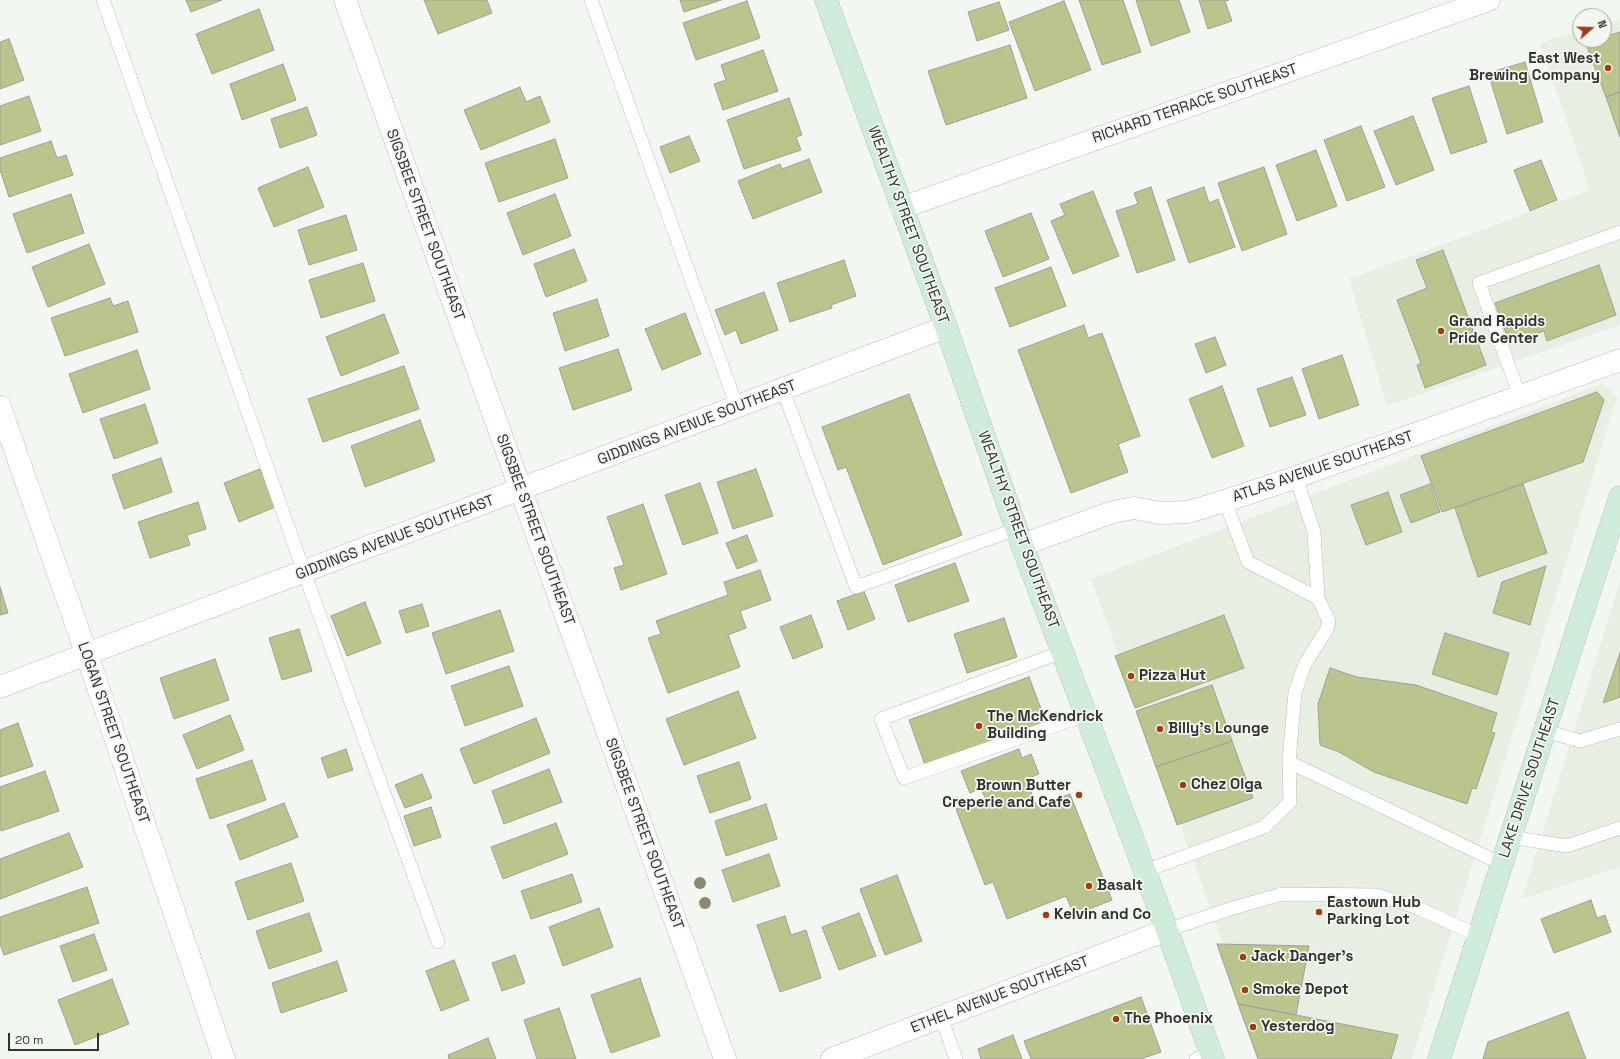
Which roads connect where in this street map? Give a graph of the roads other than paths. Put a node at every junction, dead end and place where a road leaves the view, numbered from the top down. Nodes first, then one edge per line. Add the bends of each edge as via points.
1 (103, 0) edge
2 (345, 0) edge
3 (591, 0) edge
4 (826, 0) edge
5 (1489, 0) edge
6 (901, 208) junction
7 (1620, 232) edge
8 (946, 327) junction
9 (1620, 360) edge
10 (783, 390) junction
11 (1520, 397) junction
12 (0, 407) edge
13 (737, 407) junction
14 (1296, 478) junction
15 (521, 490) junction
16 (1620, 497) edge
17 (1225, 501) junction
18 (1019, 537) junction
19 (304, 572) junction
20 (1318, 598) junction
21 (1062, 652) junction
22 (87, 655) junction
23 (0, 687) edge
24 (1085, 715) junction
25 (1620, 729) edge
26 (1545, 731) junction
27 (1289, 762) junction
28 (1620, 828) edge
29 (1511, 837) junction
30 (1502, 864) junction
31 (1145, 871) junction
32 (1167, 930) junction
33 (1479, 936) junction
34 (438, 942) dead end
35 (941, 1017) junction
36 (860, 1054) edge
37 (1207, 1057) edge
38 (224, 1059) edge
39 (725, 1059) edge
40 (832, 1059) edge
41 (956, 1059) edge
42 (1439, 1059) edge

1 - 19 lane
2 - 15 street, SIGSBEE STREET SOUTHEAST
3 - 13 lane
4 - 6 main road, WEALTHY STREET SOUTHEAST
5 - 6 street, RICHARD TERRACE SOUTHEAST
6 - 8 main road, WEALTHY STREET SOUTHEAST
7 - 11 lane via 1479,283
8 - 10 street, GIDDINGS AVENUE SOUTHEAST
8 - 18 main road, WEALTHY STREET SOUTHEAST
9 - 11 street, ATLAS AVENUE SOUTHEAST
10 - 13 street, GIDDINGS AVENUE SOUTHEAST
10 - 18 lane via 856,587
11 - 14 street, ATLAS AVENUE SOUTHEAST
12 - 22 street, LOGAN STREET SOUTHEAST
13 - 15 street, GIDDINGS AVENUE SOUTHEAST
14 - 17 street, ATLAS AVENUE SOUTHEAST
14 - 20 lane via 1314,532
15 - 19 street, GIDDINGS AVENUE SOUTHEAST
15 - 39 street, SIGSBEE STREET SOUTHEAST
16 - 26 main road, LAKE DRIVE SOUTHEAST
17 - 18 street, ATLAS AVENUE SOUTHEAST via 1188,512 1160,513 1134,508
17 - 20 lane via 1248,562
18 - 21 main road, WEALTHY STREET SOUTHEAST
19 - 22 street, GIDDINGS AVENUE SOUTHEAST
19 - 34 lane
20 - 27 lane via 1329,621 1327,629 1305,664 1295,692
21 - 24 main road, WEALTHY STREET SOUTHEAST
21 - 24 lane via 881,719 904,778
22 - 23 street, GIDDINGS AVENUE SOUTHEAST
22 - 38 street, LOGAN STREET SOUTHEAST
24 - 31 main road, WEALTHY STREET SOUTHEAST
25 - 26 lane via 1580,741
26 - 29 main road, LAKE DRIVE SOUTHEAST
27 - 30 lane
27 - 31 lane via 1290,802 1264,827
28 - 29 lane via 1567,846
29 - 30 main road, LAKE DRIVE SOUTHEAST
30 - 33 main road, LAKE DRIVE SOUTHEAST
31 - 32 main road, WEALTHY STREET SOUTHEAST
32 - 33 lane via 1282,894 1376,895 1416,907
32 - 35 street, ETHEL AVENUE SOUTHEAST
32 - 37 main road, WEALTHY STREET SOUTHEAST
33 - 42 main road, LAKE DRIVE SOUTHEAST
35 - 36 street, ETHEL AVENUE SOUTHEAST
35 - 41 lane
36 - 40 street, ETHEL AVENUE SOUTHEAST

